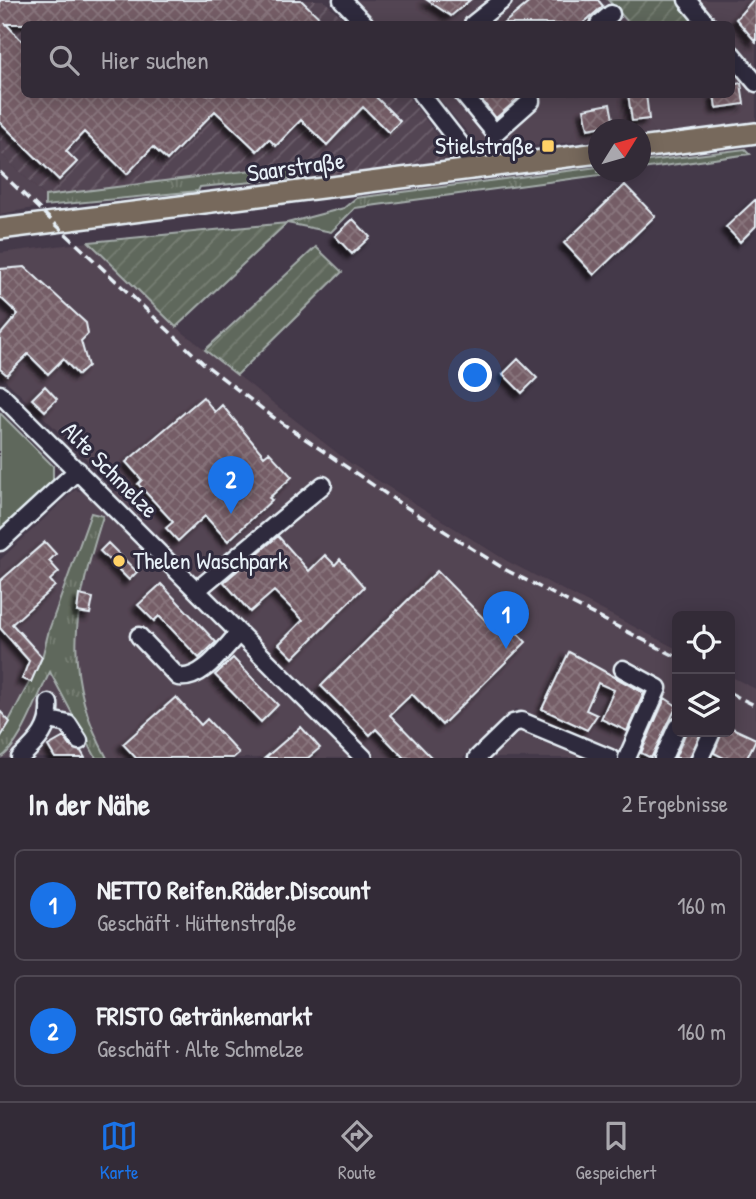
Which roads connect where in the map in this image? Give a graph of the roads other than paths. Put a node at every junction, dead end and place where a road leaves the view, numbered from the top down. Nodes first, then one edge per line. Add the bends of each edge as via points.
1 (342, 0) edge
2 (503, 0) edge
3 (687, 0) edge
4 (362, 21) edge
5 (477, 21) edge
6 (704, 21) edge
7 (735, 58) edge
8 (756, 83) edge
9 (426, 98) edge
10 (466, 98) edge
11 (531, 98) edge
12 (756, 133) edge
13 (651, 147) edge
14 (588, 154) edge
15 (473, 168) junction
16 (0, 229) edge
17 (0, 394) edge
18 (78, 470) junction
19 (323, 485) dead end
20 (0, 542) edge
21 (197, 590) junction
22 (239, 633) junction
23 (139, 636) dead end
24 (623, 669) dead end
25 (49, 703) dead end
26 (50, 720) junction
27 (672, 737) edge
28 (710, 737) edge
29 (79, 741) dead end
30 (358, 756) edge
31 (484, 756) edge
32 (20, 758) edge
33 (610, 758) edge
34 (627, 758) edge
35 (663, 758) edge
36 (700, 758) edge

1 - 4 street
2 - 5 street
3 - 6 street
7 - 8 street
9 - 15 street
10 - 11 street via 495,133
12 - 13 main road
14 - 15 main road, Saarstraße
15 - 16 main road, Saarstraße
17 - 18 street, Alte Schmelze
18 - 20 street
18 - 21 street, Alte Schmelze
19 - 21 street
21 - 22 street, Alte Schmelze
22 - 23 street via 187,678 178,677
22 - 30 street, Alte Schmelze
24 - 34 street via 658,688
25 - 26 street
26 - 29 street via 68,724
26 - 32 street
27 - 35 street
28 - 36 street
31 - 33 street via 513,723 526,722

